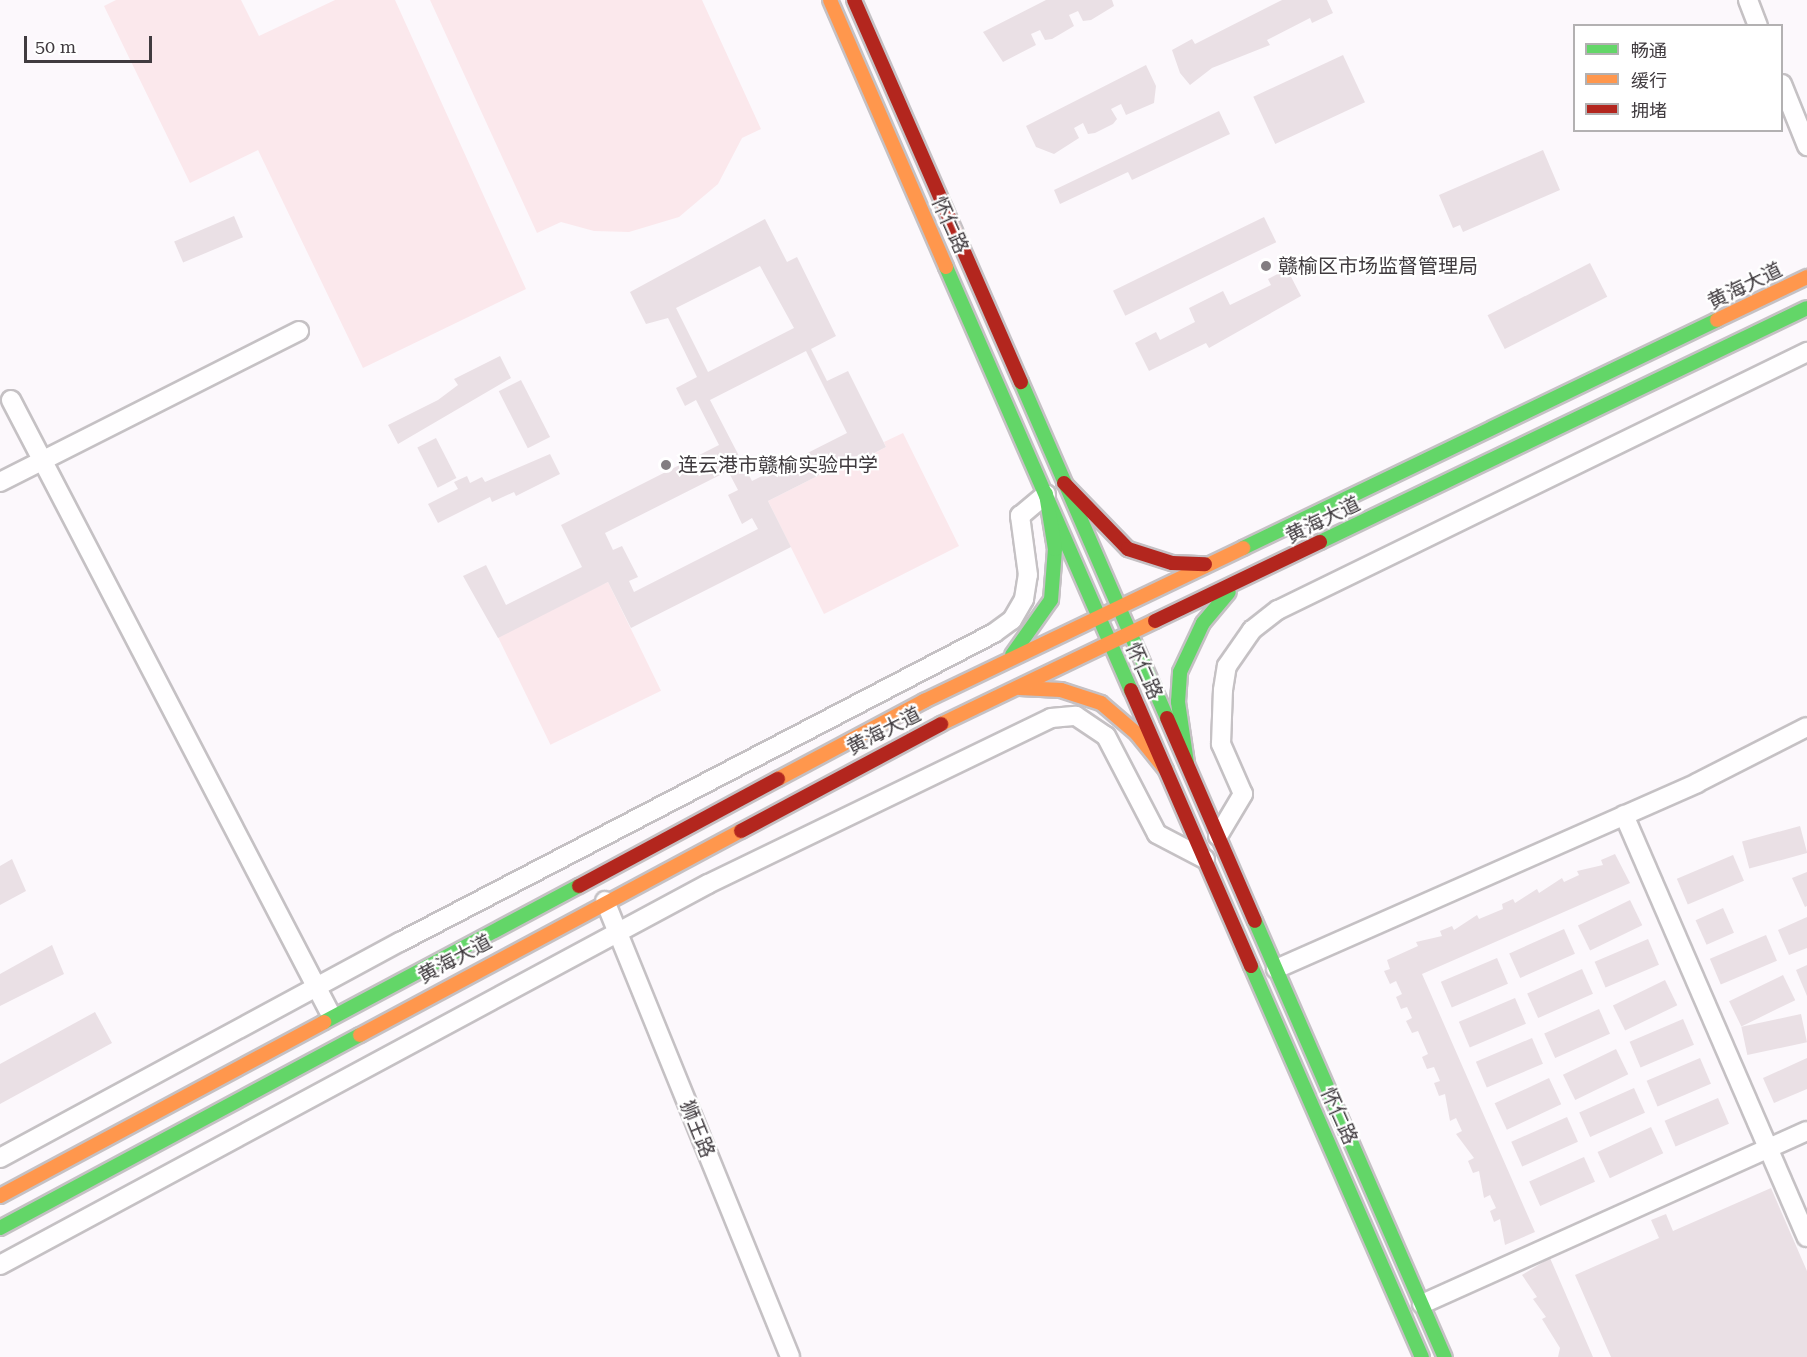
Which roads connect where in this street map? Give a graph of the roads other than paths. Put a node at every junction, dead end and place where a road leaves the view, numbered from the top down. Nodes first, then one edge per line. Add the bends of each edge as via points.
1 (830, 0) edge
2 (854, 0) edge
3 (1748, 0) edge
4 (1757, 24) edge
5 (1783, 86) edge
6 (1807, 146) edge
7 (1807, 277) edge
8 (1807, 308) edge
9 (299, 331) dead end
10 (1807, 352) edge
11 (11, 400) dead end
12 (43, 461) junction
13 (0, 482) edge
14 (1064, 483) junction
15 (1046, 494) junction
16 (1210, 565) junction
17 (1237, 583) junction
18 (1119, 608) junction
19 (1100, 617) junction
20 (1130, 634) junction
21 (1111, 643) junction
22 (1007, 661) junction
23 (1018, 688) junction
24 (1807, 728) edge
25 (1187, 763) junction
26 (1166, 770) junction
27 (1624, 815) junction
28 (1218, 836) junction
29 (1205, 859) junction
30 (605, 901) junction
31 (618, 933) junction
32 (1276, 969) junction
33 (316, 987) junction
34 (331, 1016) junction
35 (1807, 1131) edge
36 (1769, 1148) junction
37 (0, 1158) edge
38 (0, 1196) edge
39 (0, 1228) edge
40 (1807, 1237) edge
41 (0, 1265) edge
42 (1422, 1304) junction
43 (790, 1357) edge
44 (1422, 1357) edge
45 (1445, 1357) edge

1 - 15 main road, 怀仁路
2 - 14 main road, 怀仁路
3 - 4 street
5 - 6 street
7 - 16 main road, 黄海大道
8 - 17 main road, 黄海大道
9 - 12 street
10 - 28 street via 1278,610 1252,630 1227,666 1223,690 1221,744 1243,794
11 - 12 street
12 - 13 street
12 - 33 street
14 - 16 main road via 1128,549 1172,563
14 - 18 main road, 怀仁路
15 - 19 main road, 怀仁路
15 - 22 main road via 1055,549 1051,600
15 - 33 street via 1020,516 1028,575 1024,599 1012,620 993,633
16 - 18 main road, 黄海大道
17 - 20 main road, 黄海大道
17 - 25 main road via 1203,622 1180,672 1178,702
18 - 19 main road, 黄海大道
18 - 20 main road, 怀仁路
19 - 21 main road, 怀仁路
19 - 22 main road, 黄海大道
20 - 21 main road, 黄海大道
20 - 25 main road, 怀仁路
21 - 23 main road, 黄海大道
21 - 26 main road, 怀仁路
22 - 34 main road, 黄海大道 via 780,775
23 - 26 main road via 1061,690 1101,703 1137,734
23 - 30 main road, 黄海大道
24 - 27 street
25 - 28 main road, 怀仁路
26 - 29 main road, 怀仁路
27 - 32 street
27 - 36 street
28 - 32 main road, 怀仁路
29 - 31 street via 1157,834 1106,736 1076,716 1051,718
29 - 44 main road, 怀仁路
30 - 31 street, 狮王路
30 - 39 main road, 黄海大道
31 - 41 street
31 - 43 street, 狮王路
32 - 42 main road, 怀仁路
33 - 34 street
33 - 37 street
34 - 38 main road, 黄海大道
35 - 36 street
36 - 40 street
36 - 42 street
42 - 45 main road, 怀仁路

